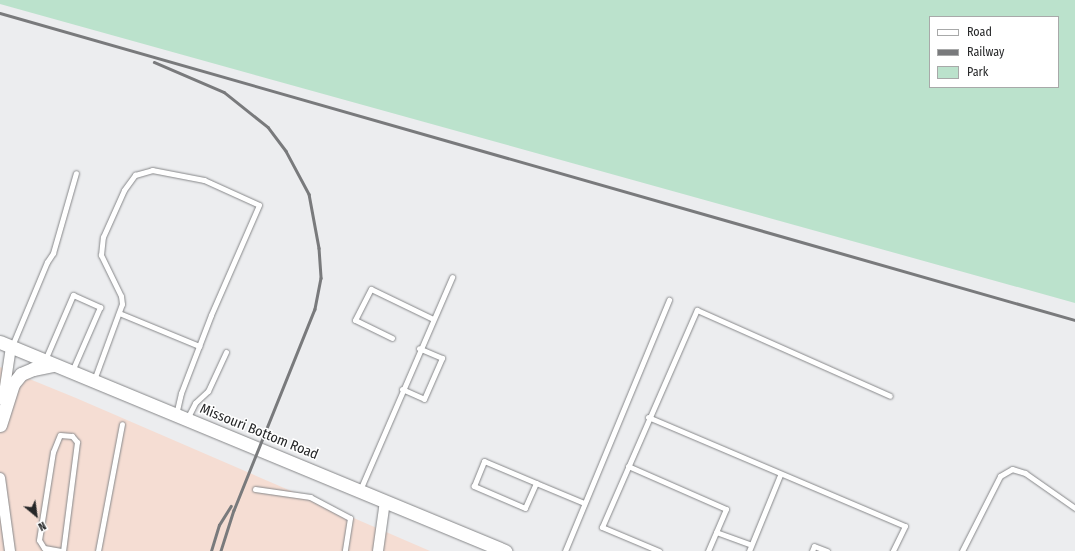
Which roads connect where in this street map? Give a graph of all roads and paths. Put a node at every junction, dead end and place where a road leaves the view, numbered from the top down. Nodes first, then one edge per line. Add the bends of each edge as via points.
1 (76, 172) dead end
2 (452, 277) dead end
3 (668, 300) dead end
4 (119, 313) junction
5 (433, 319) junction
6 (392, 338) dead end
7 (6, 345) edge
8 (199, 346) junction
9 (419, 348) junction
10 (226, 352) dead end
11 (50, 363) junction
12 (72, 372) junction
13 (0, 373) edge
14 (93, 381) junction
15 (402, 389) junction
16 (890, 396) dead end
17 (648, 417) junction
18 (181, 418) junction
19 (122, 424) dead end
20 (0, 426) edge
21 (628, 466) junction
22 (780, 475) junction
23 (0, 478) edge
24 (536, 483) junction
25 (255, 490) dead end
26 (360, 490) junction
27 (385, 501) junction
28 (584, 503) junction
29 (1075, 508) edge
30 (716, 532) junction
31 (751, 545) junction
32 (497, 549) edge
33 (10, 551) edge
34 (62, 551) edge
35 (98, 551) edge
36 (345, 551) edge
37 (378, 551) edge
38 (565, 551) edge
39 (660, 551) edge
40 (708, 551) edge
41 (749, 551) edge
42 (812, 551) edge
43 (827, 551) edge
44 (893, 551) edge
45 (962, 551) edge

1 - 7 lane via 53,253
2 - 5 lane
3 - 28 lane
4 - 8 lane
4 - 8 lane via 121,296 101,255 103,237 124,190 135,175 152,170 204,180 259,205
4 - 14 lane
5 - 6 lane via 371,289 355,320
5 - 9 lane
7 - 11 street, Missouri Bottom Road
7 - 13 street
7 - 20 street
8 - 18 lane via 181,393
9 - 15 lane
9 - 15 lane via 442,358 424,398
10 - 18 lane via 208,391
11 - 12 street, Missouri Bottom Road
11 - 12 lane via 73,295 100,308
11 - 20 street via 21,374 13,384
12 - 14 street, Missouri Bottom Road
14 - 18 street, Missouri Bottom Road
15 - 26 lane
16 - 17 lane via 697,310
17 - 21 lane
17 - 22 lane
18 - 26 street, Missouri Bottom Road
19 - 35 lane
21 - 30 lane via 726,509
21 - 39 lane via 602,527
22 - 31 lane
22 - 44 lane via 905,526
23 - 33 street
24 - 24 lane via 484,461 474,486 525,508
24 - 28 lane
25 - 36 lane via 310,497 350,518
26 - 27 street, Missouri Bottom Road
27 - 32 street, Missouri Bottom Road
27 - 37 street
28 - 38 lane
29 - 45 lane via 1025,473 1012,470 1000,476
30 - 31 lane
30 - 40 lane
31 - 41 lane
34 - 34 lane via 77,442 72,436 60,435 53,452 39,540 44,548
42 - 43 lane via 814,546

